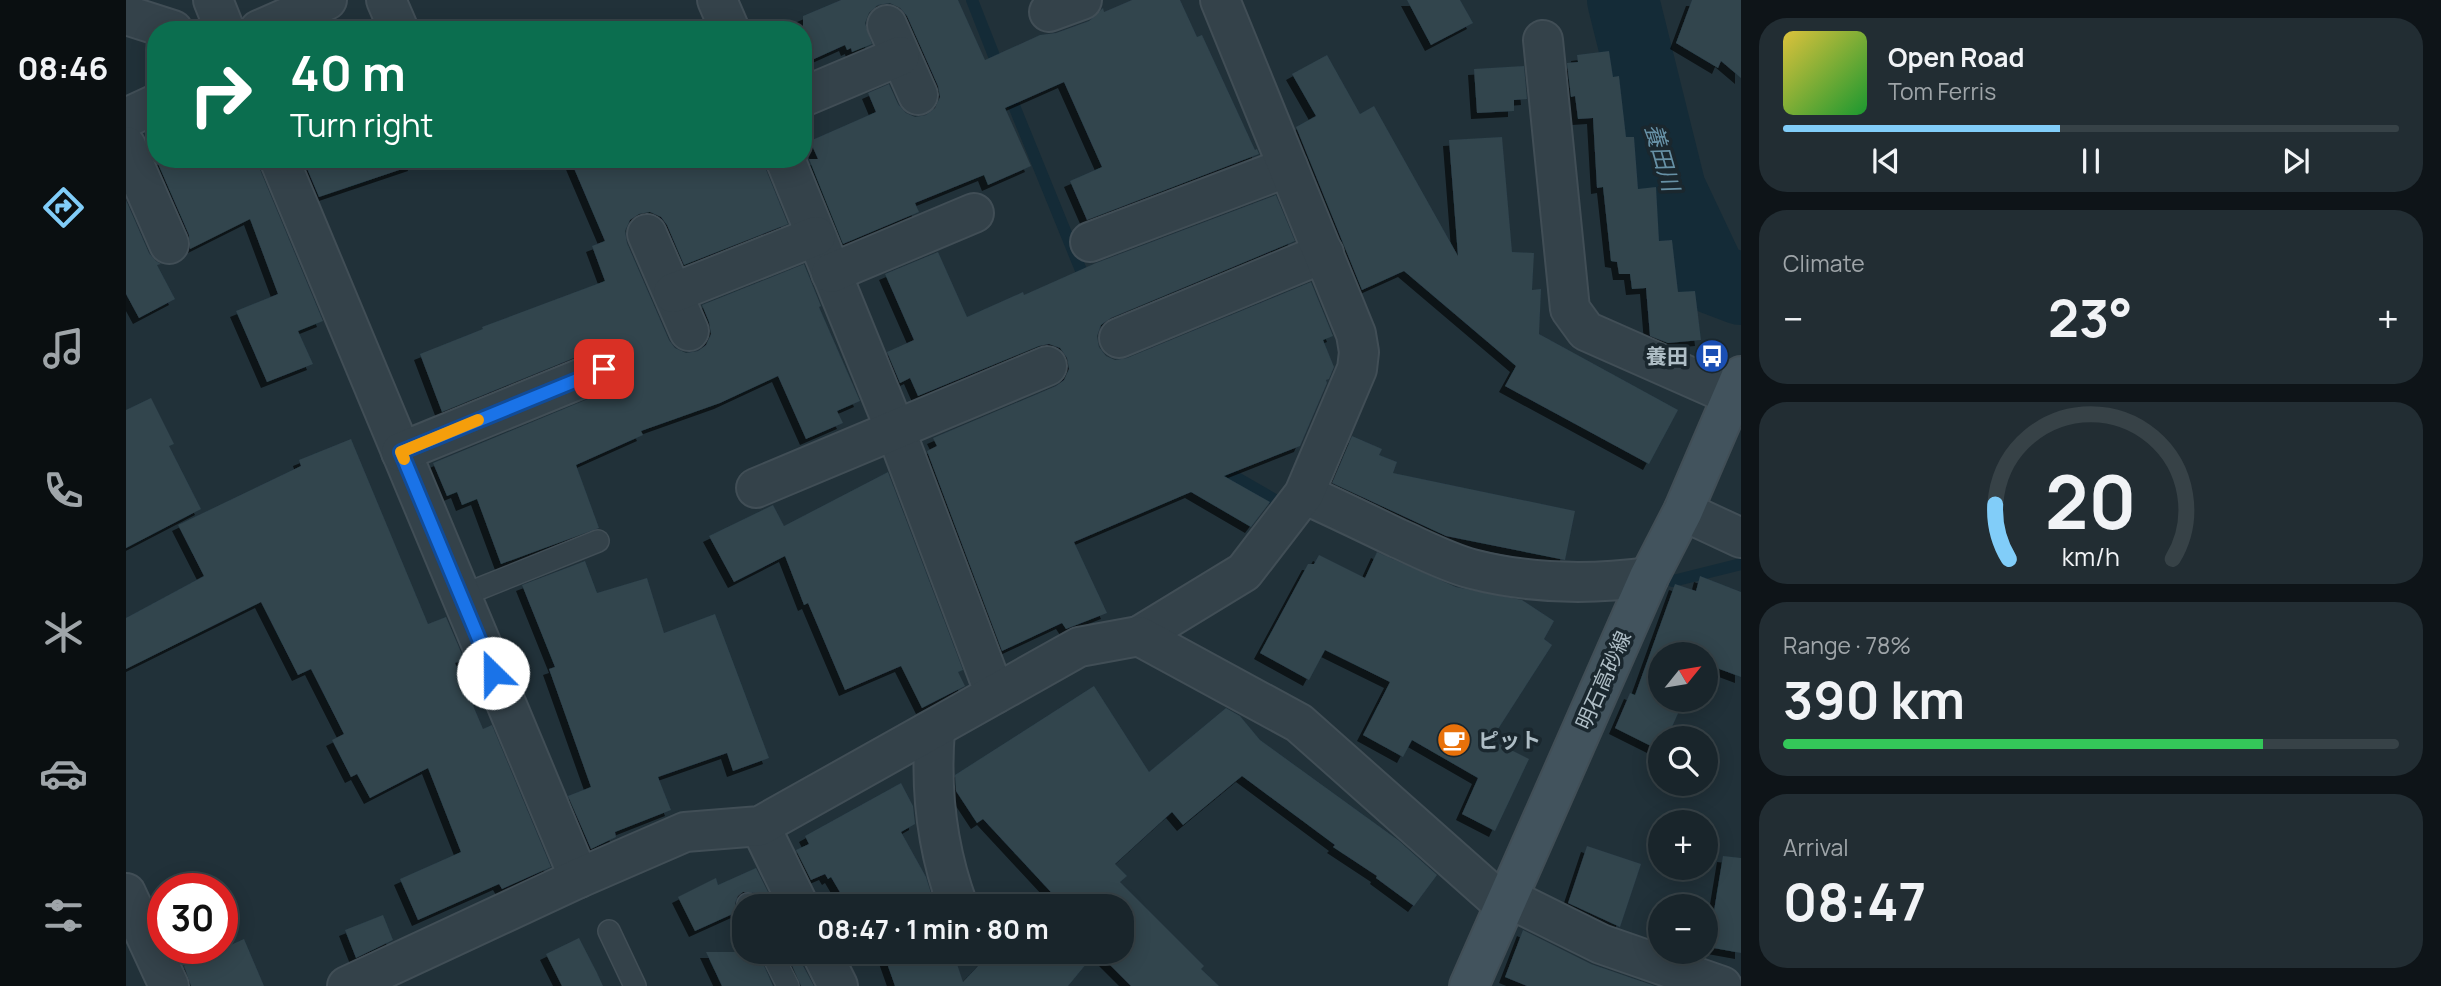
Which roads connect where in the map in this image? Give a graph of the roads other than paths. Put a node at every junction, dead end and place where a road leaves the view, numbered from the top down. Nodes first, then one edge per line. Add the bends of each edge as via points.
1 (213, 0) edge
2 (327, 0) edge
3 (386, 0) edge
4 (717, 0) edge
5 (1220, 0) edge
6 (126, 15) edge
7 (221, 21) edge
8 (280, 21) edge
9 (395, 21) edge
10 (726, 21) edge
11 (147, 22) edge
12 (1542, 40) dead end
13 (812, 91) edge
14 (918, 95) dead end
15 (147, 108) edge
16 (126, 118) edge
17 (126, 146) edge
18 (1288, 167) junction
19 (283, 168) edge
20 (789, 168) edge
21 (974, 214) dead end
22 (647, 234) dead end
23 (816, 236) junction
24 (1090, 242) dead end
25 (169, 244) dead end
26 (1324, 253) junction
27 (831, 273) junction
28 (673, 293) junction
29 (689, 331) dead end
30 (1119, 338) dead end
31 (1047, 366) dead end
32 (604, 369) dead end
33 (1737, 386) edge
34 (895, 429) junction
35 (401, 452) junction
36 (756, 488) dead end
37 (1304, 494) junction
38 (1683, 511) junction
39 (1741, 538) edge
40 (597, 541) dead end
41 (1649, 577) junction
42 (461, 596) junction
43 (1139, 636) junction
44 (995, 694) junction
45 (935, 730) junction
46 (760, 826) junction
47 (579, 878) junction
48 (126, 893) edge
49 (793, 894) edge
50 (954, 894) edge
51 (1506, 902) junction
52 (609, 931) dead end
53 (777, 964) edge
54 (827, 964) edge
55 (169, 986) edge
56 (346, 986) edge
57 (635, 986) edge
58 (788, 986) edge
59 (838, 986) edge
60 (1469, 986) edge
61 (1722, 986) edge

1 - 7 street
2 - 8 street
3 - 9 street
4 - 10 street
5 - 18 street
6 - 11 street
12 - 33 street via 1570,309 1586,331
13 - 14 street via 894,40
15 - 16 street
17 - 25 street
18 - 24 street
18 - 26 street
19 - 35 street
20 - 23 street
21 - 27 street
22 - 28 street
23 - 27 street
23 - 28 street
26 - 30 street
26 - 37 street via 1359,352 1357,369
27 - 34 street
28 - 29 street
31 - 34 street
32 - 35 street
33 - 38 main road, 明石高砂線
34 - 36 street
34 - 44 street
35 - 42 street
37 - 41 street via 1442,559 1471,568 1559,582
37 - 43 street via 1244,572
38 - 39 street
38 - 41 main road, 明石高砂線
40 - 42 lane
41 - 51 main road, 明石高砂線
42 - 47 street
43 - 44 street via 1079,647
43 - 51 street via 1299,723
44 - 45 street
45 - 46 street
45 - 50 street via 936,821
46 - 47 street via 685,832
46 - 49 street
47 - 56 street
48 - 55 street
51 - 60 main road, 明石高砂線
51 - 61 street via 1601,944
52 - 57 lane
53 - 58 lane
54 - 59 street

